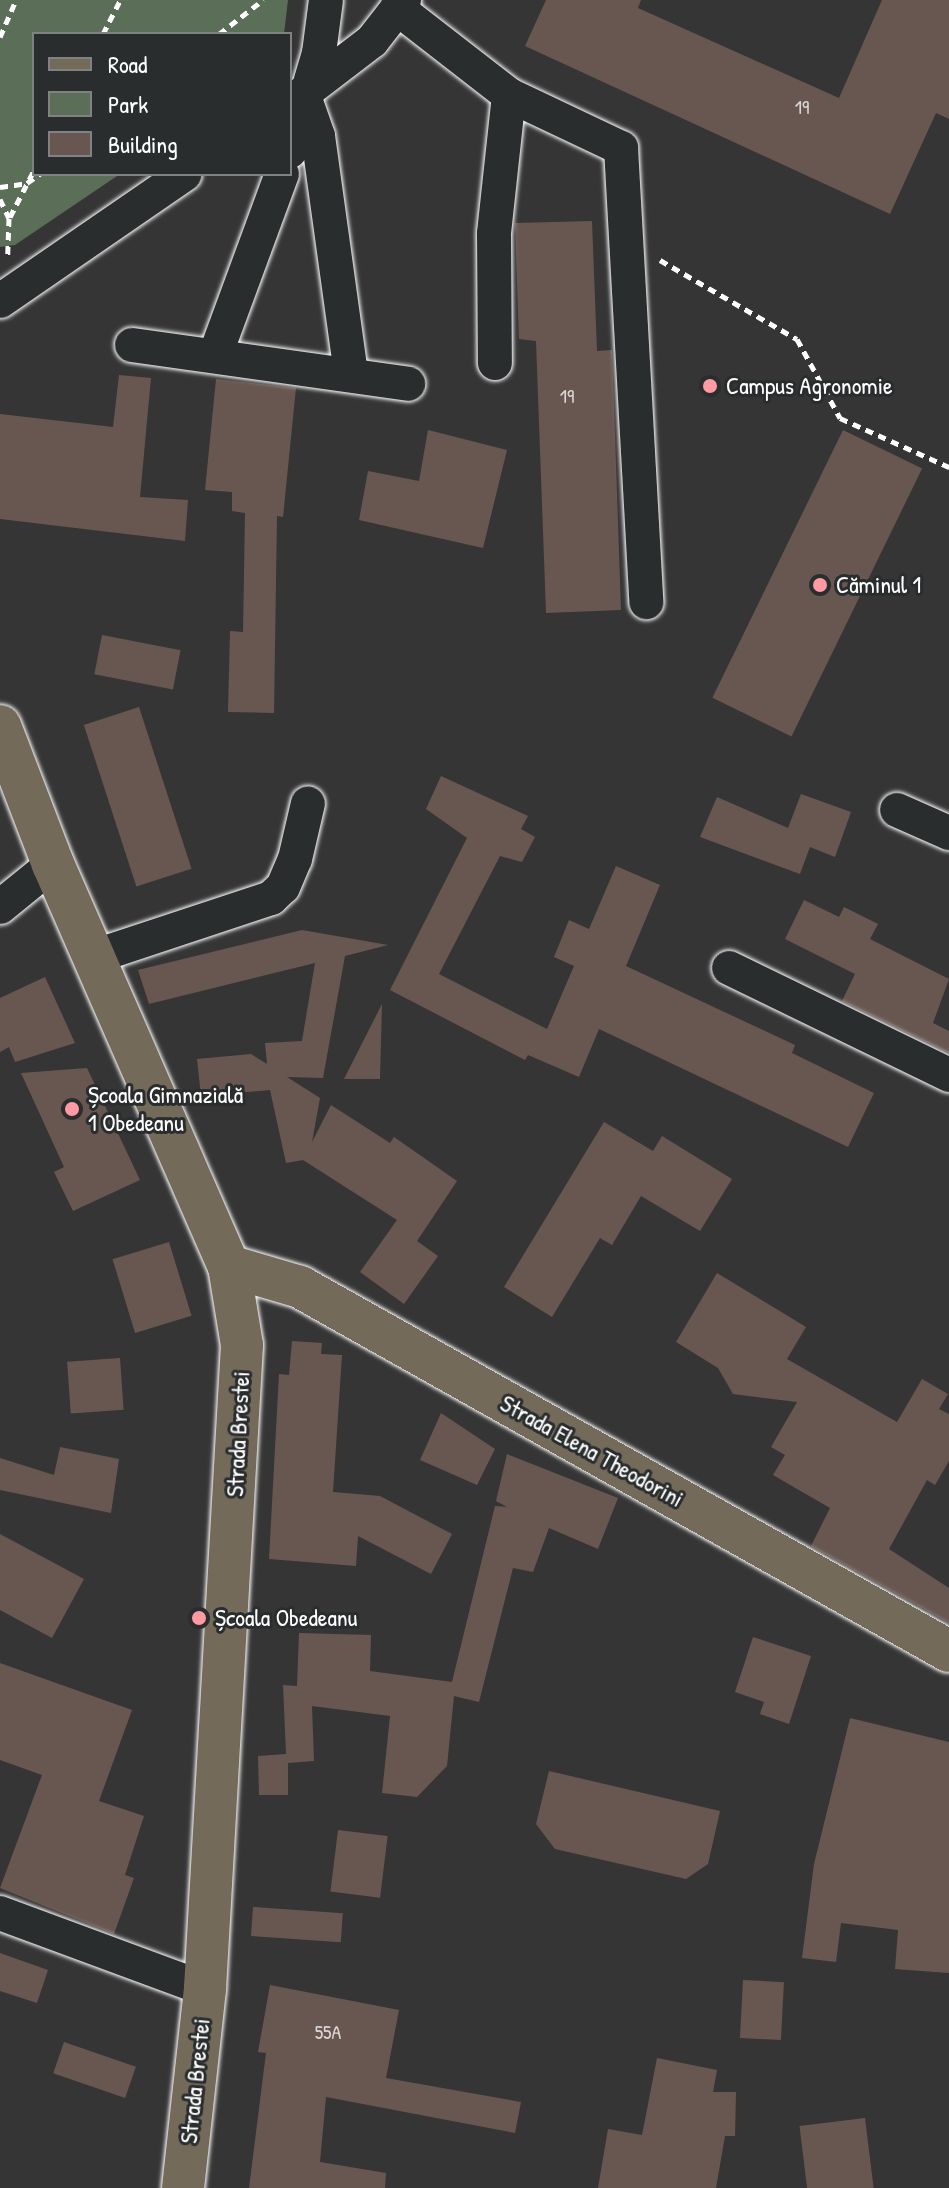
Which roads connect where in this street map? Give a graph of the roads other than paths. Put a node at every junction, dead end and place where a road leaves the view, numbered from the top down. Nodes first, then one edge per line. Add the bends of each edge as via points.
1 (326, 0) edge
2 (401, 4) edge
3 (509, 95) junction
4 (297, 98) edge
5 (292, 136) edge
6 (182, 176) edge
7 (281, 176) edge
8 (0, 301) edge
9 (132, 345) dead end
10 (216, 353) junction
11 (495, 363) dead end
12 (351, 375) junction
13 (408, 384) dead end
14 (646, 602) dead end
15 (0, 726) edge
16 (308, 803) dead end
17 (897, 810) dead end
18 (949, 833) edge
19 (53, 864) junction
20 (0, 907) edge
21 (93, 957) junction
22 (729, 968) dead end
23 (949, 1075) edge
24 (229, 1266) junction
25 (949, 1651) edge
26 (0, 1913) edge
27 (205, 1989) junction
28 (183, 2188) edge

1 - 4 street via 319,53
2 - 3 street
2 - 4 street via 372,41
3 - 11 street via 494,234
3 - 14 street via 621,148
4 - 5 street
4 - 12 street via 318,136
6 - 8 street
7 - 10 street
9 - 10 street
10 - 12 street
12 - 13 street
15 - 19 main road, Strada Brestei
16 - 21 street via 295,859 283,887 271,898
17 - 18 street
19 - 20 street
19 - 21 main road, Strada Brestei
21 - 24 main road, Strada Brestei
22 - 23 street
24 - 25 main road, Strada Elena Theodorini via 300,1287
24 - 27 main road, Strada Brestei via 242,1345
26 - 27 street
27 - 28 main road, Strada Brestei

